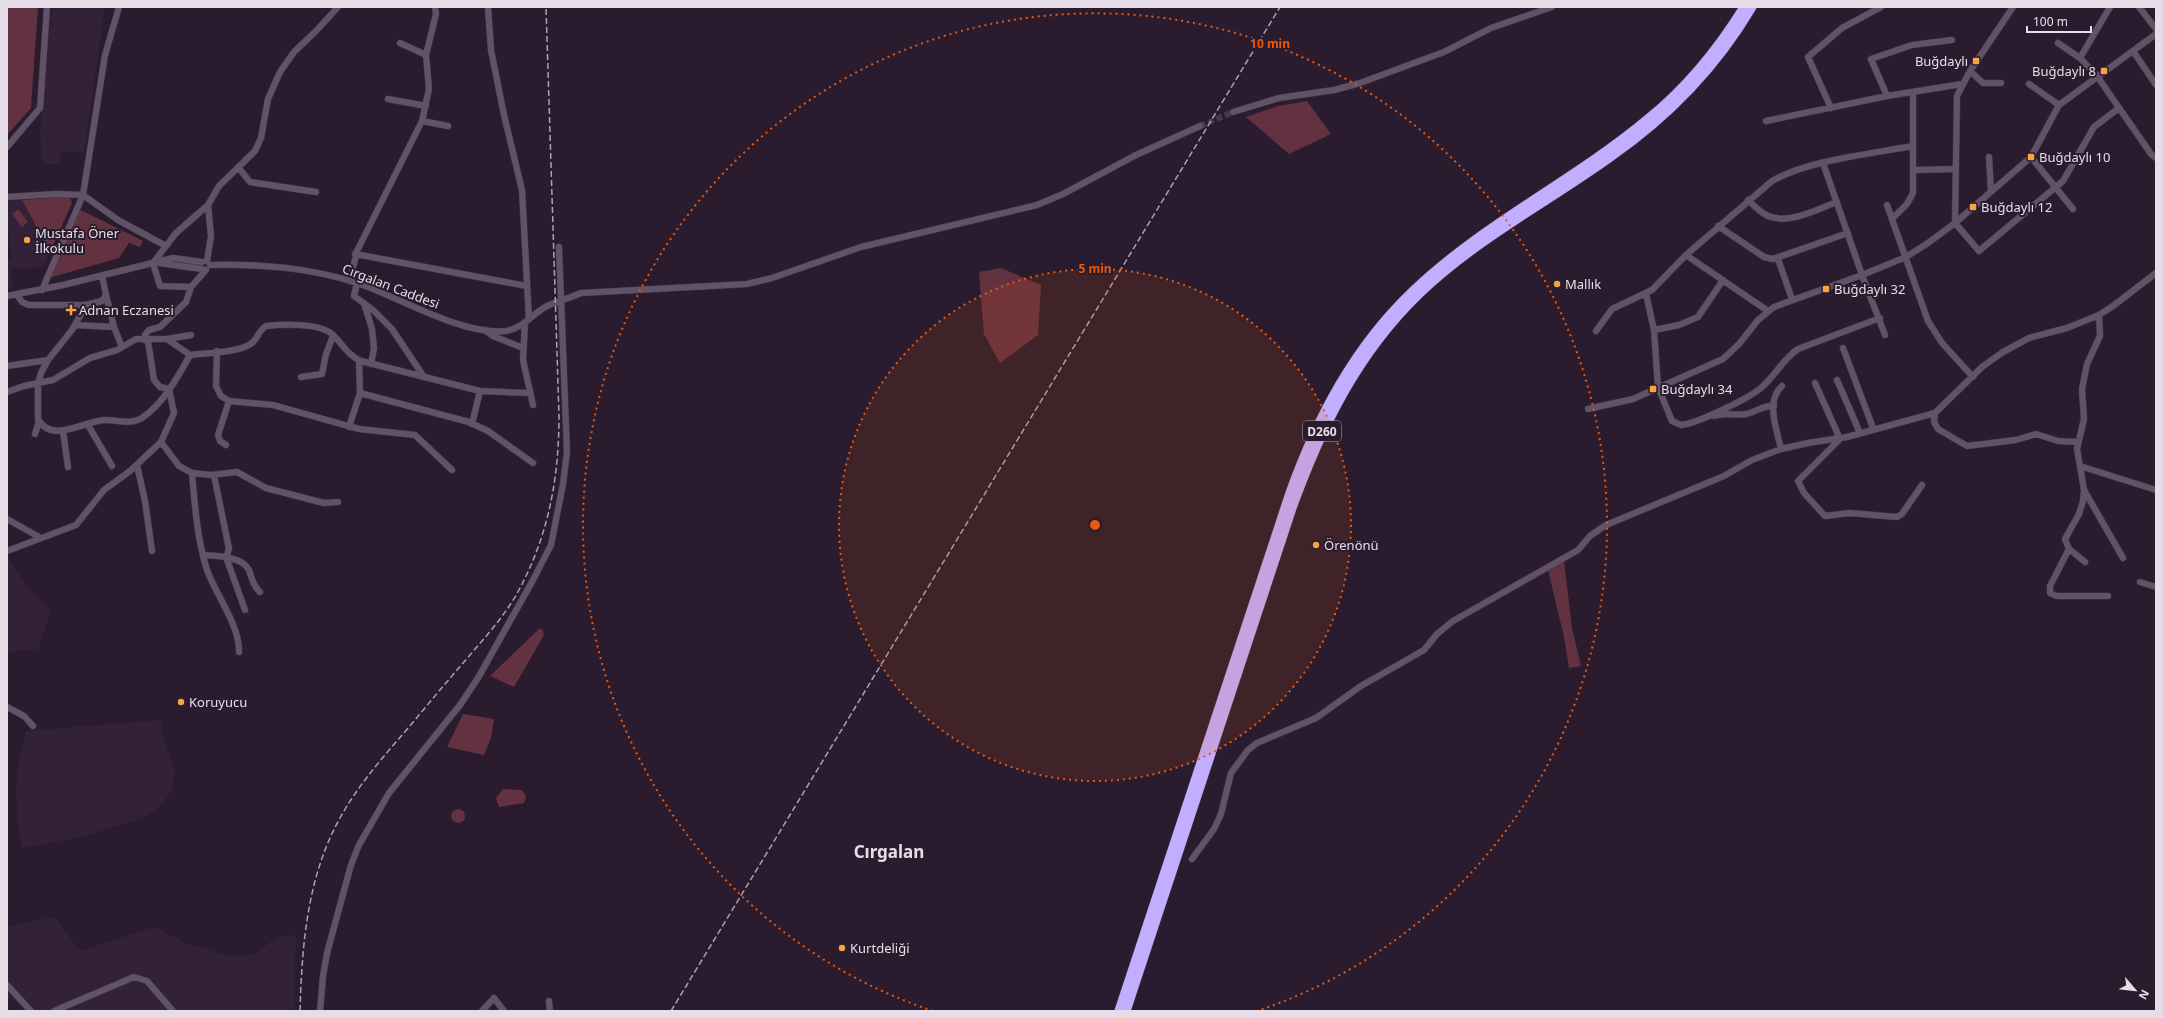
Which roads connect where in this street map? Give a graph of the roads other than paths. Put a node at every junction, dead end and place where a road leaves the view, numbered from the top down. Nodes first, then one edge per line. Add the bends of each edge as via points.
1 (47, 7) edge
2 (119, 7) edge
3 (338, 7) edge
4 (435, 7) edge
5 (488, 7) edge
6 (1552, 7) edge
7 (1744, 7) edge
8 (1752, 7) edge
9 (1881, 7) edge
10 (2013, 7) edge
11 (2110, 7) edge
12 (2138, 7) edge
13 (2156, 29) edge
14 (2156, 34) edge
15 (1952, 40) dead end
16 (400, 43) dead end
17 (2058, 43) dead end
18 (2134, 51) junction
19 (426, 55) junction
20 (2080, 58) junction
21 (1970, 71) junction
22 (2097, 76) junction
23 (2001, 83) dead end
24 (2155, 83) edge
25 (1962, 84) junction
26 (2028, 84) dead end
27 (1913, 92) junction
28 (1887, 96) junction
29 (388, 98) dead end
30 (2059, 105) junction
31 (426, 106) junction
32 (1831, 108) junction
33 (2120, 108) junction
34 (1233, 112) tunnel mouth
35 (422, 121) junction
36 (1766, 121) dead end
37 (448, 126) dead end
38 (1200, 126) tunnel mouth
39 (1913, 146) junction
40 (7, 147) edge
41 (1989, 157) dead end
42 (2031, 157) junction
43 (2156, 158) edge
44 (1823, 163) junction
45 (238, 167) junction
46 (1956, 169) junction
47 (1913, 170) junction
48 (2055, 187) junction
49 (1991, 191) junction
50 (316, 192) dead end
51 (83, 195) junction
52 (7, 197) edge
53 (1748, 200) junction
54 (1837, 202) junction
55 (208, 205) junction
56 (1887, 205) dead end
57 (2073, 210) dead end
58 (1892, 219) junction
59 (1956, 223) junction
60 (1718, 226) junction
61 (1848, 233) junction
62 (166, 246) junction
63 (559, 247) dead end
64 (355, 254) junction
65 (1686, 255) junction
66 (1906, 257) junction
67 (1778, 259) junction
68 (153, 263) junction
69 (205, 265) junction
70 (2156, 273) edge
71 (102, 275) junction
72 (1862, 275) junction
73 (1723, 280) junction
74 (354, 282) junction
75 (527, 286) junction
76 (191, 287) junction
77 (42, 290) junction
78 (1646, 294) junction
79 (17, 295) junction
80 (106, 295) junction
81 (7, 296) edge
82 (1792, 299) junction
83 (562, 302) junction
84 (364, 303) junction
85 (86, 305) junction
86 (1768, 311) junction
87 (2099, 315) junction
88 (1880, 318) junction
89 (527, 321) junction
90 (75, 325) junction
91 (114, 327) junction
92 (484, 330) junction
93 (1654, 330) junction
94 (1596, 331) dead end
95 (190, 335) dead end
96 (1886, 335) dead end
97 (333, 336) junction
98 (147, 340) junction
99 (167, 340) junction
100 (122, 347) junction
101 (523, 348) junction
102 (1843, 348) dead end
103 (217, 352) junction
104 (190, 355) junction
105 (48, 360) junction
106 (359, 361) junction
107 (371, 364) junction
108 (7, 366) edge
109 (301, 377) dead end
110 (424, 377) junction
111 (1973, 377) junction
112 (1837, 380) dead end
113 (1815, 382) dead end
114 (38, 384) junction
115 (1782, 386) dead end
116 (1658, 387) junction
117 (169, 389) junction
118 (480, 391) junction
119 (7, 392) edge
120 (360, 393) junction
121 (529, 393) junction
122 (229, 401) junction
123 (533, 405) dead end
124 (1774, 406) junction
125 (1588, 409) dead end
126 (1935, 413) junction
127 (1704, 417) junction
128 (39, 421) junction
129 (88, 424) junction
130 (472, 424) junction
131 (349, 427) junction
132 (1873, 428) junction
133 (63, 431) junction
134 (35, 434) dead end
135 (1860, 434) junction
136 (1840, 438) junction
137 (161, 442) junction
138 (2078, 442) junction
139 (226, 445) dead end
140 (1781, 449) junction
141 (533, 463) dead end
142 (137, 465) junction
143 (112, 466) dead end
144 (2080, 466) junction
145 (68, 467) dead end
146 (452, 470) dead end
147 (192, 473) junction
148 (214, 475) junction
149 (1922, 485) dead end
150 (2084, 490) junction
151 (2156, 490) edge
152 (338, 502) dead end
153 (7, 519) edge
154 (39, 537) junction
155 (2069, 549) junction
156 (7, 551) edge
157 (152, 552) dead end
158 (203, 555) junction
159 (226, 557) junction
160 (2123, 558) dead end
161 (2084, 562) dead end
162 (2140, 582) dead end
163 (2156, 587) edge
164 (260, 592) dead end
165 (2108, 596) dead end
166 (245, 610) dead end
167 (239, 652) dead end
168 (7, 707) edge
169 (33, 726) dead end
170 (1192, 859) dead end
171 (7, 985) edge
172 (549, 1001) dead end
173 (31, 1011) edge
174 (54, 1011) edge
175 (173, 1011) edge
176 (320, 1011) edge
177 (482, 1011) edge
178 (504, 1011) edge
179 (550, 1011) edge
180 (1119, 1011) edge
181 (1126, 1011) edge

1 - 40 street via 40,108
2 - 51 street via 105,55
3 - 45 street via 282,68 268,99 259,142 252,154
4 - 19 street via 436,14
5 - 75 street via 491,50 522,190
6 - 34 street via 1491,28 1444,52 1360,83 1334,90 1279,98
7 - 180 highway, D260 via 1711,55 1663,106 1606,152 1482,234 1446,262 1387,317 1346,373 1316,427 1292,487
8 - 181 highway, D260 via 1716,60 1676,104 1610,158 1484,242 1440,276 1390,325 1348,382 1317,442 1292,508
9 - 32 street via 1842,28 1808,57
10 - 21 street
11 - 20 street
12 - 13 street
14 - 18 street
15 - 28 street via 1912,45 1871,59
16 - 19 street
17 - 20 street
18 - 22 street
18 - 24 street
19 - 31 street via 429,84
20 - 22 street
21 - 23 street via 1983,83
21 - 25 street
22 - 30 street
22 - 33 street
25 - 27 street
25 - 46 street via 1956,102
26 - 30 street
27 - 28 street
27 - 39 street
28 - 32 street
29 - 31 street
30 - 42 street
31 - 35 street
32 - 36 street
33 - 43 street
33 - 48 street via 2094,127 2063,181
35 - 37 street
35 - 64 street
38 - 83 street via 1044,202 861,247 772,278 731,286 581,293
39 - 44 street
39 - 47 street
41 - 49 street
42 - 48 street
42 - 49 street
44 - 53 street via 1778,178
44 - 54 street
45 - 50 street via 250,182
45 - 55 street via 216,190
46 - 47 street
46 - 59 street
47 - 58 street via 1911,197
48 - 57 street
48 - 59 street via 1979,251
49 - 59 street
51 - 52 street
51 - 62 street via 118,220
51 - 77 street
53 - 54 street via 1766,215 1781,219
53 - 60 street
54 - 61 street
55 - 62 street via 176,233
55 - 69 street via 211,236
56 - 58 street
58 - 66 street
59 - 66 street
60 - 65 street
60 - 67 street via 1764,257
61 - 67 street
61 - 72 street
62 - 68 street
63 - 83 street
64 - 74 street
64 - 75 street
65 - 73 street
65 - 78 street
66 - 72 street
66 - 111 street via 1920,304 1932,328
67 - 82 street
68 - 69 street, Cırgalan Caddesi
68 - 71 street, Cırgalan Caddesi
68 - 76 street via 160,286
69 - 74 street, Cırgalan Caddesi via 278,266
69 - 76 street
70 - 87 street
71 - 77 street, Cırgalan Caddesi
71 - 80 street
72 - 82 street
72 - 88 street
73 - 86 street
73 - 93 street via 1698,317 1675,326
74 - 84 street via 354,296
74 - 92 street, Cırgalan Caddesi via 448,320
75 - 89 street
76 - 98 street via 186,302 160,327 148,331 145,335
77 - 79 street, Cırgalan Caddesi
78 - 93 street
78 - 94 street via 1615,307
79 - 81 street, Cırgalan Caddesi
79 - 85 street via 27,304
80 - 85 street via 102,301
80 - 91 street
82 - 86 street
83 - 89 street, Cırgalan Caddesi via 543,308
83 - 176 street via 567,452 551,545 478,678 460,705 390,793 362,839 351,866 327,953 322,976
84 - 107 street via 372,329 374,348
84 - 110 street via 392,329
85 - 90 street
86 - 116 street via 1723,359
87 - 111 street via 2020,342 1995,357
87 - 138 street via 2100,336 2087,364 2082,386 2084,419
88 - 96 street
88 - 127 street via 1798,348 1757,391
89 - 92 street, Cırgalan Caddesi via 508,330
89 - 101 street
90 - 91 street
90 - 105 street
91 - 100 street
92 - 101 street
93 - 116 street
95 - 99 street
97 - 103 street via 313,326 268,326 262,328 250,344
97 - 106 street
97 - 109 street via 322,374
98 - 99 street
98 - 100 street via 133,340
98 - 117 street via 154,380 158,386
99 - 104 street
100 - 114 street via 90,358 53,380
101 - 121 street
102 - 132 street
103 - 104 street
103 - 122 street via 216,386 221,396
104 - 117 street
105 - 108 street
105 - 114 street
106 - 107 street
106 - 120 street
107 - 110 street
110 - 118 street
111 - 126 street
112 - 135 street
113 - 136 street
114 - 119 street
114 - 128 street
115 - 124 street via 1776,393
116 - 125 street via 1625,401
116 - 127 street via 1675,424 1685,425
117 - 129 street via 156,407 137,420 105,420
117 - 137 street via 174,413
118 - 121 street
118 - 130 street
120 - 130 street
120 - 131 street
121 - 123 street
122 - 131 street via 273,405
122 - 139 street via 218,435 220,441
124 - 127 street via 1745,414 1725,413 1706,419
124 - 140 street
126 - 132 street
126 - 138 street via 1934,422 1938,429 1968,446 2016,440 2036,434 2058,441
128 - 133 street via 48,429
128 - 134 street
129 - 133 street
129 - 143 street
130 - 141 street via 488,431
131 - 146 street via 416,435
132 - 135 street
133 - 145 street
135 - 136 street
136 - 140 street
136 - 149 street via 1838,443 1798,481 1804,493 1822,515 1829,517 1849,513 1899,516
137 - 142 street
137 - 147 street via 179,466
138 - 144 street
140 - 170 street via 1752,460 1724,476 1606,525 1590,536 1578,550 1453,621 1437,634 1424,650 1355,689 1316,718 1253,747 1234,768 1214,830
142 - 154 street via 104,490 76,525
142 - 157 street
144 - 150 street
144 - 151 street
147 - 148 street
147 - 158 street
148 - 152 street via 236,472 266,488 324,503
148 - 159 street via 230,549
150 - 155 street via 2080,509 2065,537
150 - 160 street
153 - 154 street
154 - 156 street
155 - 161 street
155 - 165 street via 2051,584 2050,593 2057,596
158 - 159 street
158 - 167 street via 214,586 236,631
159 - 164 street via 245,565
159 - 166 street
162 - 163 street
168 - 169 street via 24,716
171 - 173 street
172 - 179 street
174 - 175 street via 134,977 147,981
177 - 178 street via 494,998

